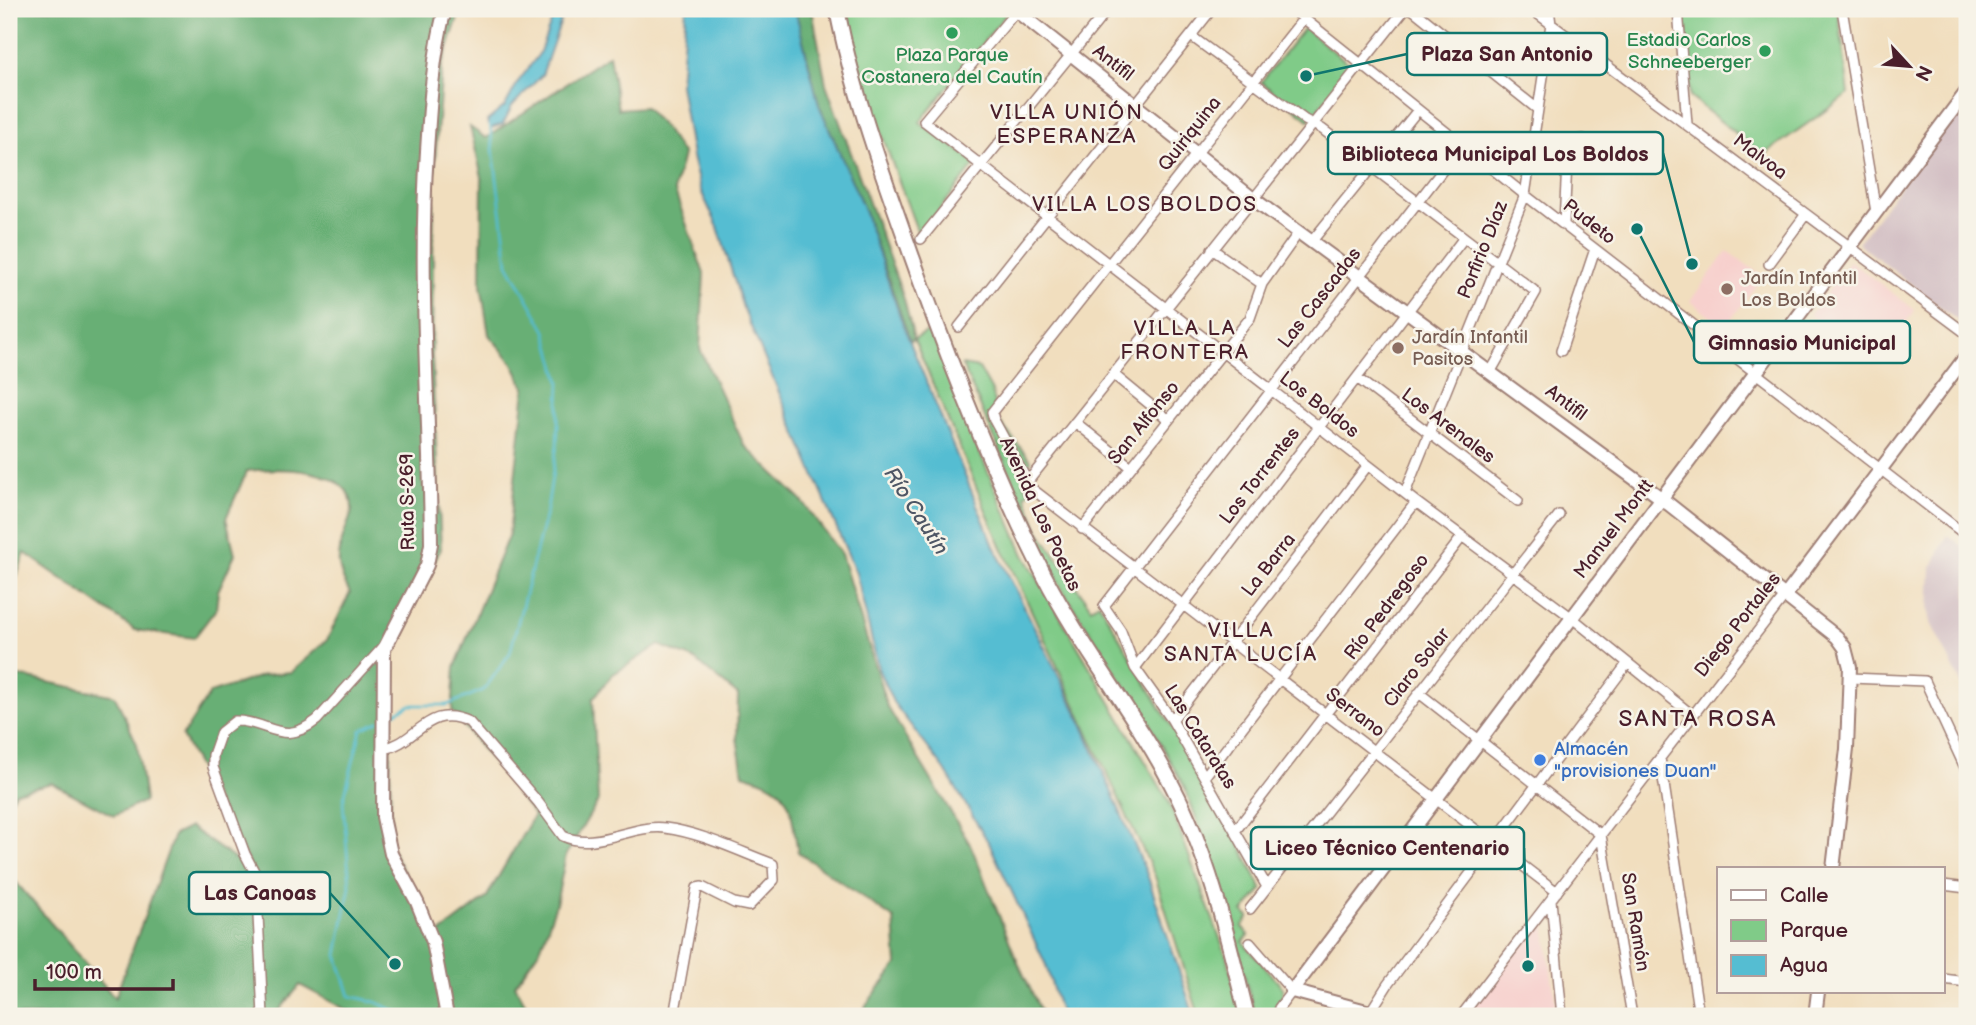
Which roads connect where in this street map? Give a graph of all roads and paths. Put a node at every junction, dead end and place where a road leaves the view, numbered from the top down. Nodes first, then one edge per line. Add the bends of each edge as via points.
1 (445, 9) edge
2 (837, 9) edge
3 (1016, 9) edge
4 (1108, 9) edge
5 (1212, 9) edge
6 (1292, 9) edge
7 (1311, 9) edge
8 (1405, 9) edge
9 (1412, 9) edge
10 (1531, 9) edge
11 (1549, 9) edge
12 (1678, 9) edge
13 (1842, 9) edge
14 (1304, 18) junction
15 (1551, 24) junction
16 (1191, 36) junction
17 (1072, 54) junction
18 (1361, 64) junction
19 (1253, 82) junction
20 (1967, 90) edge
21 (1136, 105) junction
22 (1536, 108) junction
23 (1418, 110) junction
24 (1312, 124) junction
25 (1687, 124) junction
26 (1583, 138) dead end
27 (1462, 145) junction
28 (1197, 154) junction
29 (981, 166) junction
30 (1371, 167) junction
31 (1525, 195) junction
32 (1252, 198) junction
33 (1417, 204) junction
34 (1876, 212) junction
35 (1807, 214) junction
36 (1047, 217) junction
37 (1564, 225) junction
38 (1299, 232) junction
39 (921, 239) dead end
40 (1463, 239) junction
41 (1312, 241) junction
42 (1850, 246) junction
43 (1212, 248) junction
44 (1595, 249) junction
45 (1496, 263) junction
46 (1109, 264) junction
47 (1769, 264) dead end
48 (1359, 276) junction
49 (1262, 284) junction
50 (1165, 308) junction
51 (1408, 312) junction
52 (959, 327) dead end
53 (1967, 334) edge
54 (1461, 349) junction
55 (1561, 351) dead end
56 (1223, 353) junction
57 (1967, 355) edge
58 (1491, 371) junction
59 (1756, 372) junction
60 (1113, 374) junction
61 (1357, 378) junction
62 (1272, 390) junction
63 (992, 412) joint
64 (1169, 420) junction
65 (1075, 422) junction
66 (1320, 428) junction
67 (1428, 433) junction
68 (1368, 465) junction
69 (1131, 467) junction
70 (1882, 468) junction
71 (1029, 480) junction
72 (1405, 493) junction
73 (1661, 498) junction
74 (1518, 501) dead end
75 (1416, 502) junction
76 (1559, 515) dead end
77 (1082, 529) junction
78 (1967, 536) edge
79 (1462, 537) junction
80 (1132, 567) junction
81 (1513, 575) junction
82 (1785, 596) junction
83 (1183, 605) junction
84 (1104, 606) joint
85 (1571, 617) junction
86 (1232, 642) junction
87 (385, 645) junction
88 (1627, 664) junction
89 (1135, 668) junction
90 (1280, 678) junction
91 (1850, 678) junction
92 (1419, 694) junction
93 (1328, 714) junction
94 (1692, 715) junction
95 (1172, 720) junction
96 (1480, 739) junction
97 (382, 746) junction
98 (1375, 750) junction
99 (1660, 758) junction
100 (1967, 772) edge
101 (1205, 776) junction
102 (1538, 784) junction
103 (1435, 800) junction
104 (1236, 830) junction
105 (1601, 835) junction
106 (1493, 843) junction
107 (1833, 867) edge
108 (1944, 885) edge
109 (1267, 887) junction
110 (1967, 888) edge
111 (1554, 896) junction
112 (1250, 909) dead end
113 (1250, 943) dead end
114 (1944, 979) edge
115 (1967, 982) edge
116 (1292, 990) junction
117 (1818, 993) edge
118 (1369, 1014) edge
119 (263, 1016) edge
120 (447, 1016) edge
121 (674, 1016) edge
122 (1247, 1016) edge
123 (1280, 1016) edge
124 (1385, 1016) edge
125 (1461, 1016) edge
126 (1562, 1016) edge
127 (1632, 1016) edge
128 (1699, 1016) edge
129 (1815, 1016) edge

1 - 87 street, Ruta S-269 via 433,73 423,216 431,544 427,565
2 - 122 main road, Avenida Los Poetas via 874,150 934,323 1045,577 1143,733 1187,816 1212,885
3 - 17 street, Antifil
3 - 29 street, Los Boldos via 924,121
4 - 17 street
5 - 16 street
6 - 14 street, Pudeto
7 - 14 street, Quiriquina
8 - 18 street
9 - 22 street
10 - 15 street, Malvoa
11 - 15 street, Porfirio Díaz
12 - 25 street
13 - 34 street
14 - 18 street, Pudeto
14 - 19 street, Quiriquina
15 - 22 street, Porfirio Díaz
15 - 25 street, Malvoa
16 - 19 street
16 - 21 street
17 - 21 street, Antifil
17 - 29 street
18 - 23 street, Pudeto
18 - 24 street
19 - 24 street
19 - 28 street, Quiriquina
20 - 34 street, Manuel Montt
21 - 28 street, Antifil
21 - 36 street
22 - 31 street, Porfirio Díaz
23 - 27 street, Pudeto
23 - 30 street
24 - 30 street
24 - 32 street
25 - 35 street, Malvoa
26 - 37 street via 1568,142
27 - 31 street, Pudeto
27 - 33 street, Las Cascadas
28 - 32 street, Antifil
28 - 46 street, Quiriquina
29 - 36 street, Los Boldos
29 - 39 street
30 - 33 street
30 - 41 street
31 - 37 street, Pudeto
31 - 45 street, Porfirio Díaz
32 - 38 street, Antifil
32 - 43 street
33 - 40 street
33 - 48 street, Las Cascadas
34 - 42 street, Manuel Montt
35 - 42 street, Malvoa
35 - 47 street
36 - 46 street, Los Boldos
36 - 52 street
37 - 44 street, Pudeto
38 - 41 street, Antifil
38 - 49 street, San Alfonso
40 - 45 street
40 - 51 street, Los Torrentes
41 - 48 street, Antifil
42 - 53 street, Malvoa
42 - 59 street, Manuel Montt
43 - 49 street
43 - 50 street
44 - 55 street
44 - 59 street, Pudeto
45 - 54 street, Porfirio Díaz
45 - 58 street via 1536,292
46 - 50 street, Los Boldos
46 - 63 street, Quiriquina
48 - 51 street, Antifil
48 - 62 street, Las Cascadas
49 - 56 street, San Alfonso via 1250,318
50 - 56 street, Los Boldos
50 - 60 street
51 - 54 street, Antifil
51 - 61 street, Los Torrentes
54 - 58 street, Antifil
54 - 67 street, Porfirio Díaz
56 - 62 street, Los Boldos
56 - 64 street, San Alfonso
57 - 70 street, Diego Portales
58 - 73 street, Antifil
59 - 70 street, Pudeto
59 - 73 street, Manuel Montt
60 - 64 street
60 - 65 street
61 - 66 street, Los Torrentes
61 - 67 street, Los Arenales
62 - 66 street, Los Boldos
62 - 80 street, Las Cascadas
63 - 71 street, Serrano
64 - 69 street, San Alfonso
65 - 69 street
65 - 71 street
66 - 68 street, Los Boldos
66 - 83 street, Los Torrentes
67 - 72 street, Porfirio Díaz
67 - 74 street, Los Arenales
68 - 72 street, Los Boldos
68 - 86 street, La Barra
69 - 77 street, San Alfonso
70 - 78 street, Pudeto
70 - 82 street, Diego Portales
71 - 77 street, Serrano via 1031,488
72 - 75 street, Los Boldos
73 - 82 street, Antifil
73 - 85 street, Manuel Montt
75 - 79 street, Los Boldos
75 - 90 street
76 - 81 street, Claro Solar
77 - 80 street, Serrano
79 - 81 street, Los Boldos
79 - 93 street, Río Pedregoso
80 - 83 street, Serrano
80 - 84 street, Las Cascadas
81 - 85 street, Los Boldos
81 - 92 street, Claro Solar
82 - 91 street, Antifil via 1841,642
82 - 94 street, Diego Portales
83 - 86 street, Serrano
83 - 89 street, Los Torrentes
84 - 89 street, Las Cataratas via 1121,631
85 - 88 street, Los Boldos
85 - 96 street, Manuel Montt
86 - 90 street, Serrano
86 - 95 street, La Barra
87 - 97 street, Ruta S-269
87 - 119 street via 305,728 275,733 235,721 223,728 217,741 213,767 256,875
88 - 94 street, Los Boldos
88 - 102 street
89 - 95 street, Las Cataratas
90 - 93 street, Serrano
90 - 101 street
91 - 100 street via 1925,681
91 - 107 street, Antifil
92 - 96 street
92 - 98 street, Claro Solar
93 - 98 street, Serrano
93 - 104 street, Río Pedregoso
94 - 99 street, Diego Portales
95 - 101 street, Las Cataratas
96 - 102 street
96 - 103 street, Manuel Montt
97 - 120 street, Ruta S-269 via 385,839 433,942
97 - 121 street via 393,747 429,720 457,716 469,722 569,839 663,828 774,864 774,880 749,906 697,888
98 - 103 street, Serrano
98 - 109 street, Claro Solar
99 - 105 street, Diego Portales
99 - 128 street
101 - 104 street, Las Cataratas
102 - 105 street
102 - 106 street
103 - 106 street, Serrano
103 - 116 street, Manuel Montt
104 - 109 street, Las Cataratas
105 - 111 street, Diego Portales
105 - 127 street, San Ramón
106 - 111 street, Serrano
106 - 118 street
108 - 110 street
109 - 112 street, Claro Solar
111 - 125 street, Diego Portales
111 - 126 street
113 - 116 street
114 - 115 street
116 - 118 street
116 - 123 street via 1279,1008
117 - 129 street
118 - 124 street

